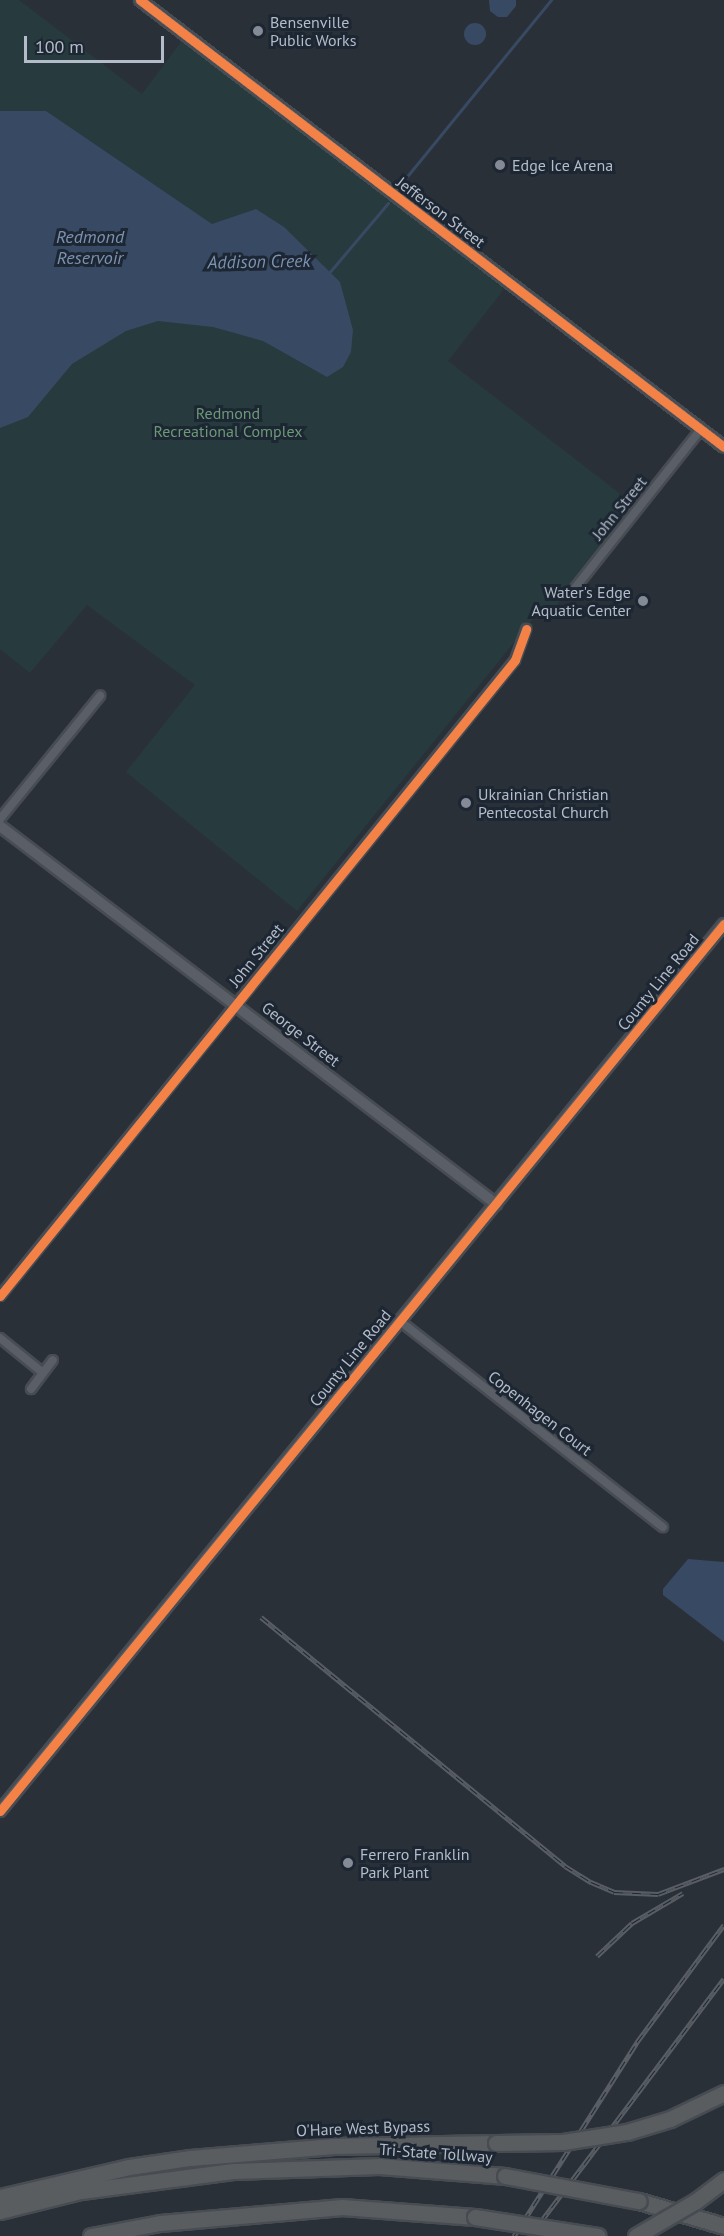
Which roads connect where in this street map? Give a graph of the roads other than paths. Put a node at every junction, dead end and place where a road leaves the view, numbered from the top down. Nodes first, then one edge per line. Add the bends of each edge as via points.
1 (140, 0) edge
2 (701, 429) junction
3 (724, 447) edge
4 (555, 593) dead end
5 (526, 629) dead end
6 (100, 696) dead end
7 (0, 819) edge
8 (0, 826) edge
9 (724, 924) edge
10 (237, 1003) junction
11 (496, 1204) junction
12 (0, 1296) edge
13 (400, 1321) junction
14 (0, 1338) edge
15 (53, 1360) dead end
16 (43, 1373) junction
17 (31, 1389) dead end
18 (663, 1527) dead end
19 (0, 1811) edge
20 (724, 2093) edge
21 (724, 2180) edge
22 (0, 2197) edge
23 (0, 2211) edge
24 (724, 2226) edge
25 (91, 2236) edge
26 (598, 2236) edge
27 (636, 2236) edge

1 - 2 street, Jefferson Street
2 - 3 street, Jefferson Street
2 - 4 street, John Street via 571,593
5 - 10 street, John Street via 515,660
6 - 7 street
8 - 10 street, George Street
9 - 11 street, County Line Road
10 - 11 street, George Street
10 - 12 street, John Street
11 - 13 street, County Line Road
13 - 18 street, Copenhagen Court
13 - 19 street, County Line Road
14 - 16 street
15 - 16 street
16 - 17 street
20 - 22 highway, O'Hare West Bypass, bridge via 670,2119 627,2132 563,2142 334,2146 190,2158 129,2167
21 - 27 highway, bridge
23 - 24 highway, Tri-State Tollway, bridge via 114,2186 233,2171 379,2166 506,2176 639,2201
25 - 26 highway, bridge via 160,2223 342,2207 475,2217

